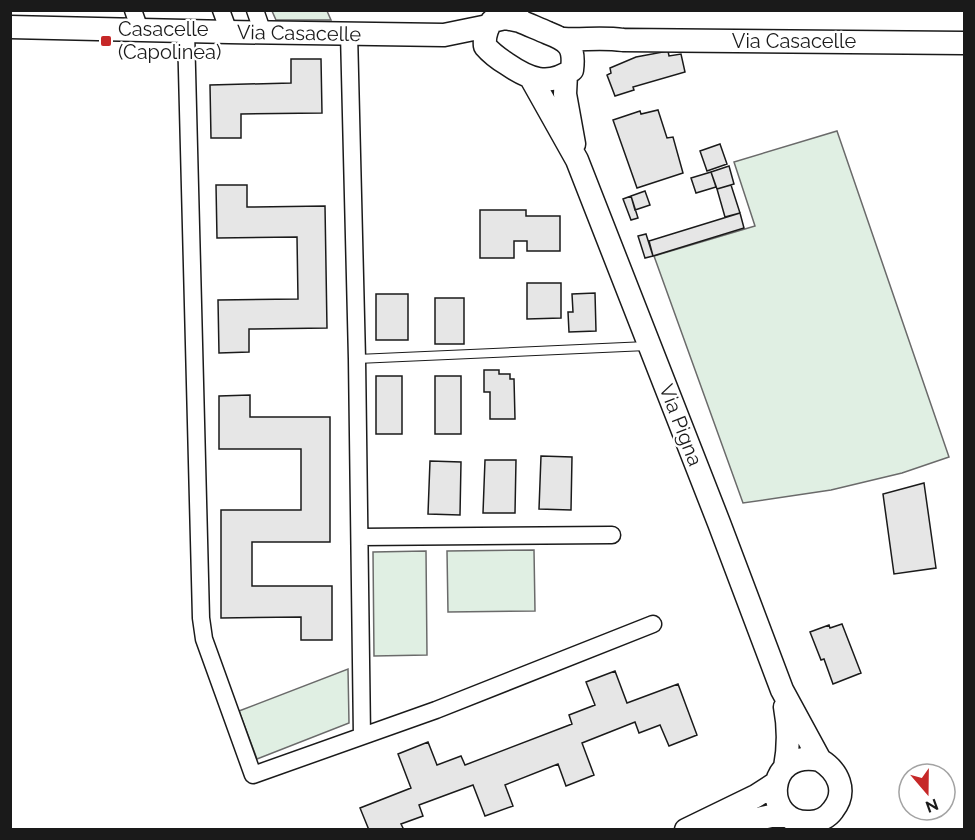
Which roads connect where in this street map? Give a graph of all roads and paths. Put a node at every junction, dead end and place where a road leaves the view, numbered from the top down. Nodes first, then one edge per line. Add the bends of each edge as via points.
1 (221, 10) edge
2 (255, 10) edge
3 (518, 16) edge
4 (137, 20) edge
5 (489, 26) edge
6 (10, 27) edge
7 (186, 31) junction
8 (229, 32) junction
9 (263, 33) junction
10 (349, 33) junction
11 (564, 39) junction
12 (623, 40) junction
13 (964, 43) edge
14 (569, 72) junction
15 (531, 78) junction
16 (577, 160) junction
17 (650, 345) junction
18 (357, 359) junction
19 (612, 535) dead end
20 (360, 537) junction
21 (653, 624) dead end
22 (782, 690) junction
23 (362, 736) junction
24 (820, 760) junction
25 (781, 775) junction
26 (836, 806) junction
27 (802, 823) edge
28 (686, 830) edge
29 (709, 830) edge
30 (840, 830) edge

1 - 8 street
2 - 9 street
3 - 5 main road
3 - 11 main road
4 - 6 main road, Via Casacelle
4 - 7 main road, Via Casacelle
5 - 10 main road, Via Casacelle via 444,35
5 - 15 main road via 520,73
7 - 8 main road, Via Casacelle
7 - 23 street via 204,639 252,775
8 - 9 main road, Via Casacelle
9 - 10 main road, Via Casacelle
10 - 18 street
11 - 12 main road, Via Casacelle
11 - 14 main road, Via Pigna via 572,50
12 - 13 main road, Via Casacelle
12 - 14 main road, Via Casacelle via 586,56
14 - 15 main road via 550,80
14 - 16 main road, Via Pigna via 565,94
15 - 16 main road, Via Pigna
16 - 17 main road, Via Pigna
17 - 18 lane
17 - 22 main road, Via Pigna
18 - 20 street
19 - 20 street
20 - 23 street
21 - 23 street
22 - 24 main road, Via Pigna
22 - 25 main road, Via Pigna via 789,748
24 - 25 main road via 793,762
24 - 26 main road, Via Pigna via 838,779
25 - 27 main road, Via Pigna via 775,792 777,801 781,809
25 - 28 main road via 756,796
26 - 27 main road via 823,819
26 - 30 main road, Via Pigna
27 - 29 main road via 771,816

